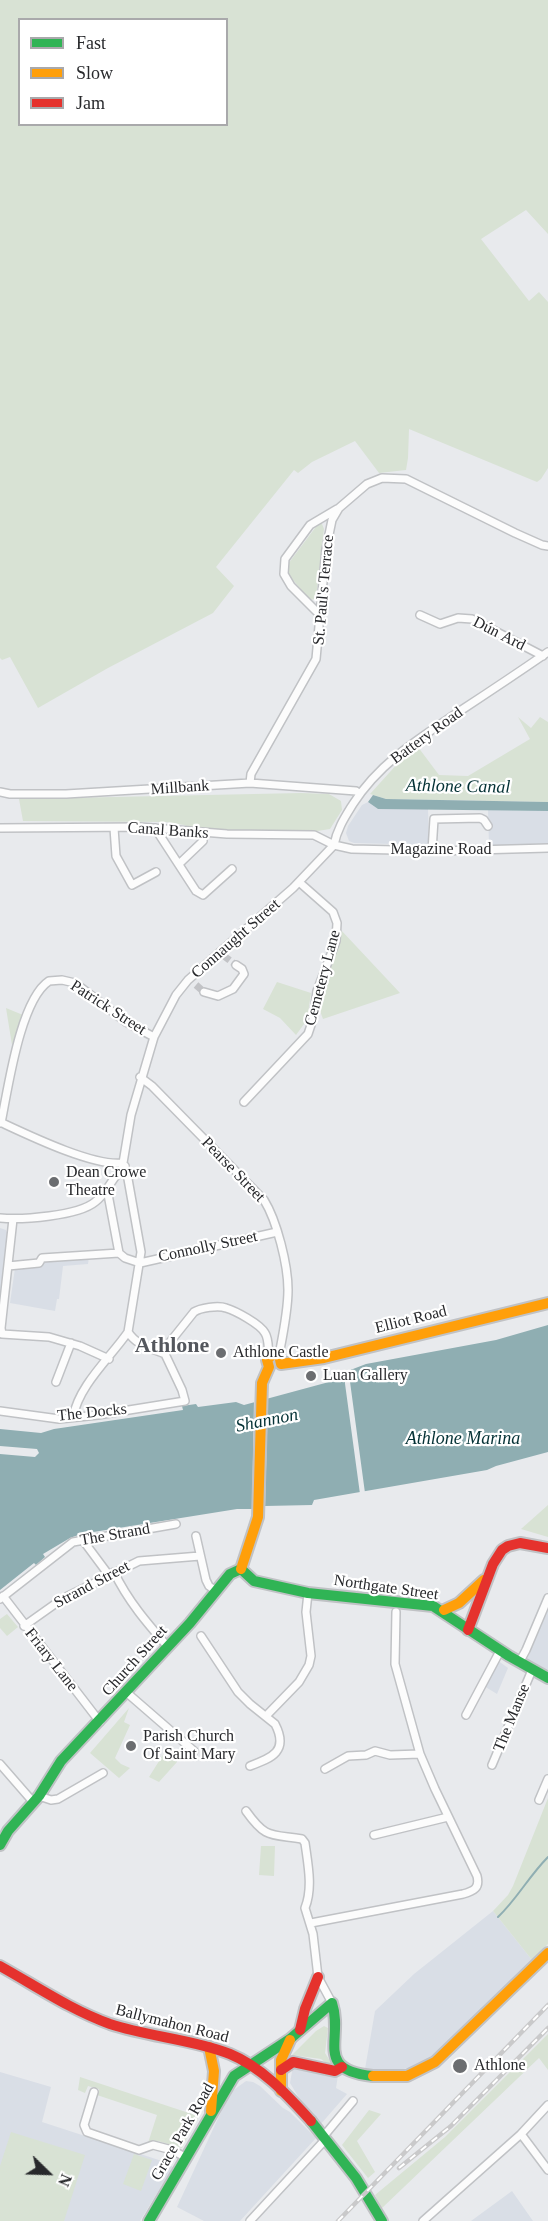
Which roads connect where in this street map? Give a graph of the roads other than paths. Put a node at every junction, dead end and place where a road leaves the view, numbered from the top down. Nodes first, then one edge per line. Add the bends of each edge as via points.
1 (339, 508) junction
2 (548, 546) edge
3 (321, 612) junction
4 (420, 615) dead end
5 (545, 654) edge
6 (250, 783) junction
7 (0, 792) edge
8 (359, 795) junction
9 (488, 826) dead end
10 (0, 828) edge
11 (114, 828) junction
12 (155, 828) junction
13 (203, 841) dead end
14 (334, 845) junction
15 (548, 849) edge
16 (432, 851) junction
17 (179, 864) junction
18 (232, 869) dead end
19 (156, 872) dead end
20 (299, 882) junction
21 (236, 965) dead end
22 (190, 978) junction
23 (196, 985) tunnel mouth
24 (204, 992) dead end
25 (154, 1037) junction
26 (140, 1077) junction
27 (244, 1102) dead end
28 (0, 1122) edge
29 (124, 1165) junction
30 (107, 1189) junction
31 (0, 1218) edge
32 (13, 1219) junction
33 (277, 1232) junction
34 (119, 1253) junction
35 (140, 1263) junction
36 (8, 1266) junction
37 (548, 1303) edge
38 (129, 1332) junction
39 (70, 1343) junction
40 (162, 1352) junction
41 (109, 1359) junction
42 (275, 1361) junction
43 (56, 1382) dead end
44 (0, 1411) edge
45 (73, 1417) junction
46 (176, 1524) dead end
47 (196, 1536) dead end
48 (82, 1539) junction
49 (548, 1548) edge
50 (200, 1556) junction
51 (241, 1569) junction
52 (111, 1573) junction
53 (486, 1578) junction
54 (216, 1591) junction
55 (308, 1593) junction
56 (2, 1597) edge
57 (548, 1598) edge
58 (444, 1610) junction
59 (396, 1612) dead end
60 (24, 1626) junction
61 (468, 1630) junction
62 (201, 1636) dead end
63 (168, 1647) junction
64 (500, 1651) junction
65 (519, 1663) junction
66 (532, 1670) junction
67 (548, 1678) edge
68 (126, 1692) junction
69 (466, 1715) dead end
70 (266, 1716) junction
71 (100, 1722) junction
72 (194, 1751) dead end
73 (420, 1754) junction
74 (0, 1764) edge
75 (492, 1765) dead end
76 (250, 1766) dead end
77 (325, 1769) dead end
78 (103, 1773) dead end
79 (548, 1779) edge
80 (37, 1799) junction
81 (539, 1800) dead end
82 (246, 1811) dead end
83 (448, 1817) junction
84 (374, 1836) dead end
85 (2, 1841) edge
86 (311, 1923) junction
87 (548, 1953) edge
88 (0, 1965) edge
89 (318, 1977) junction
90 (332, 2003) junction
91 (300, 2030) junction
92 (290, 2039) junction
93 (210, 2047) junction
94 (250, 2064) junction
95 (342, 2067) junction
96 (281, 2070) junction
97 (281, 2091) junction
98 (94, 2092) dead end
99 (353, 2102) dead end
100 (548, 2105) edge
101 (211, 2114) junction
102 (521, 2134) junction
103 (324, 2139) junction
104 (185, 2157) junction
105 (548, 2170) edge
106 (149, 2221) edge
107 (250, 2221) edge
108 (382, 2221) edge
109 (423, 2221) edge

1 - 2 street, St. Paul's Terrace via 371,482 401,477 515,534
1 - 3 street, St. Paul's Terrace via 328,533
1 - 3 street via 310,525 285,559 284,574 291,586
3 - 6 street, St. Paul's Terrace via 316,659 251,774
4 - 5 street, Dún Ard via 440,624 466,617
5 - 8 street, Battery Road via 406,747
6 - 7 street, Millbank via 66,794
6 - 8 street, Millbank via 356,791
8 - 14 street, Battery Road via 336,831
9 - 16 street via 482,819 434,819
10 - 11 street, Canal Banks
11 - 12 street, Canal Banks
11 - 19 street via 117,856 132,885
12 - 14 street, Canal Banks via 314,836
12 - 17 street
13 - 17 street, Canal Banks
14 - 16 street, Magazine Road
14 - 20 street, Connaught Street
15 - 16 street, Magazine Road
17 - 18 street via 202,895
20 - 22 street, Connaught Street
20 - 27 street, Cemetery Lane via 331,909 337,936 317,991 308,1034
21 - 24 street via 244,974 233,989 218,996
22 - 23 street
22 - 25 street, Connaught Street via 176,995
25 - 26 street, Connaught Street
25 - 28 street, Patrick Street via 126,1022 75,983 52,980 45,984 27,1017
26 - 29 street, Connaught Street
26 - 33 street, Pearse Street via 264,1200
28 - 29 street via 42,1141
29 - 30 street
29 - 35 street
30 - 32 street via 95,1203 79,1211
30 - 34 street
31 - 32 street
32 - 36 street
33 - 35 street, Connolly Street
33 - 42 street, Pearse Street via 288,1291
34 - 35 street
34 - 36 street via 42,1258 39,1263
35 - 38 street
36 - 39 street via 2,1334 49,1337
37 - 42 street, Elliot Road via 324,1358
38 - 40 street via 150,1350
38 - 41 street
39 - 41 street
39 - 43 street
40 - 42 street via 198,1309 224,1307 264,1331
40 - 45 street, The Docks via 185,1401
41 - 45 street via 87,1385
42 - 51 street via 262,1383 258,1517
44 - 45 street, The Docks via 58,1419
46 - 48 street, The Strand
47 - 50 street
48 - 52 street
48 - 56 street, The Strand via 66,1546
49 - 53 street via 515,1543 502,1552
50 - 52 street, Strand Street via 139,1561
50 - 54 street via 206,1580
51 - 54 street, Church Street via 230,1574
51 - 55 street, Northgate Street via 255,1581
52 - 60 street, Strand Street via 62,1599
52 - 63 street
53 - 58 street via 459,1603
53 - 61 street
54 - 63 street, Church Street via 191,1625
55 - 58 street, Northgate Street via 421,1604
55 - 70 street via 309,1665 295,1687
56 - 60 street, Friary Lane
57 - 65 street
58 - 61 street, Northgate Street
59 - 73 street via 394,1651
60 - 71 street, Friary Lane
61 - 64 street, Northgate Street
62 - 70 street via 238,1692
63 - 68 street, Church Street
64 - 65 street, Northgate Street
64 - 69 street
65 - 66 street, Northgate Street
66 - 67 street, Northgate Street
66 - 75 street, The Manse
68 - 71 street, Church Street
68 - 72 street
70 - 76 street via 278,1729 279,1747 272,1757
71 - 80 street, Church Street via 61,1761
73 - 77 street via 375,1751 348,1756
73 - 83 street
74 - 80 street
78 - 80 street via 58,1799
79 - 81 street
80 - 85 street, Church Street
82 - 86 street via 267,1834 302,1839 305,1843 309,1898 304,1908
83 - 84 street
83 - 86 street via 477,1876 475,1890
86 - 89 street
87 - 95 street via 432,2065 408,2076 391,2077 349,2072
88 - 93 street, Ballymahon Road via 107,2023
89 - 90 street
89 - 91 street via 303,2011
90 - 91 street, Grace Park Road
90 - 95 street via 337,2021 334,2053
91 - 92 street, Grace Park Road
92 - 94 street, Grace Park Road
92 - 96 street
93 - 94 street, Ballymahon Road
93 - 101 street via 216,2071
94 - 97 street, Ballymahon Road
94 - 101 street, Grace Park Road via 234,2076
95 - 96 street via 335,2070 292,2062
96 - 97 street
97 - 103 street, Ballymahon Road
98 - 104 street via 84,2125 87,2132 139,2150 153,2145
99 - 103 street
100 - 102 street
101 - 104 street, Grace Park Road
102 - 105 street
102 - 109 street
103 - 107 street
103 - 108 street, Ballymahon Road via 361,2183
104 - 106 street, Grace Park Road

